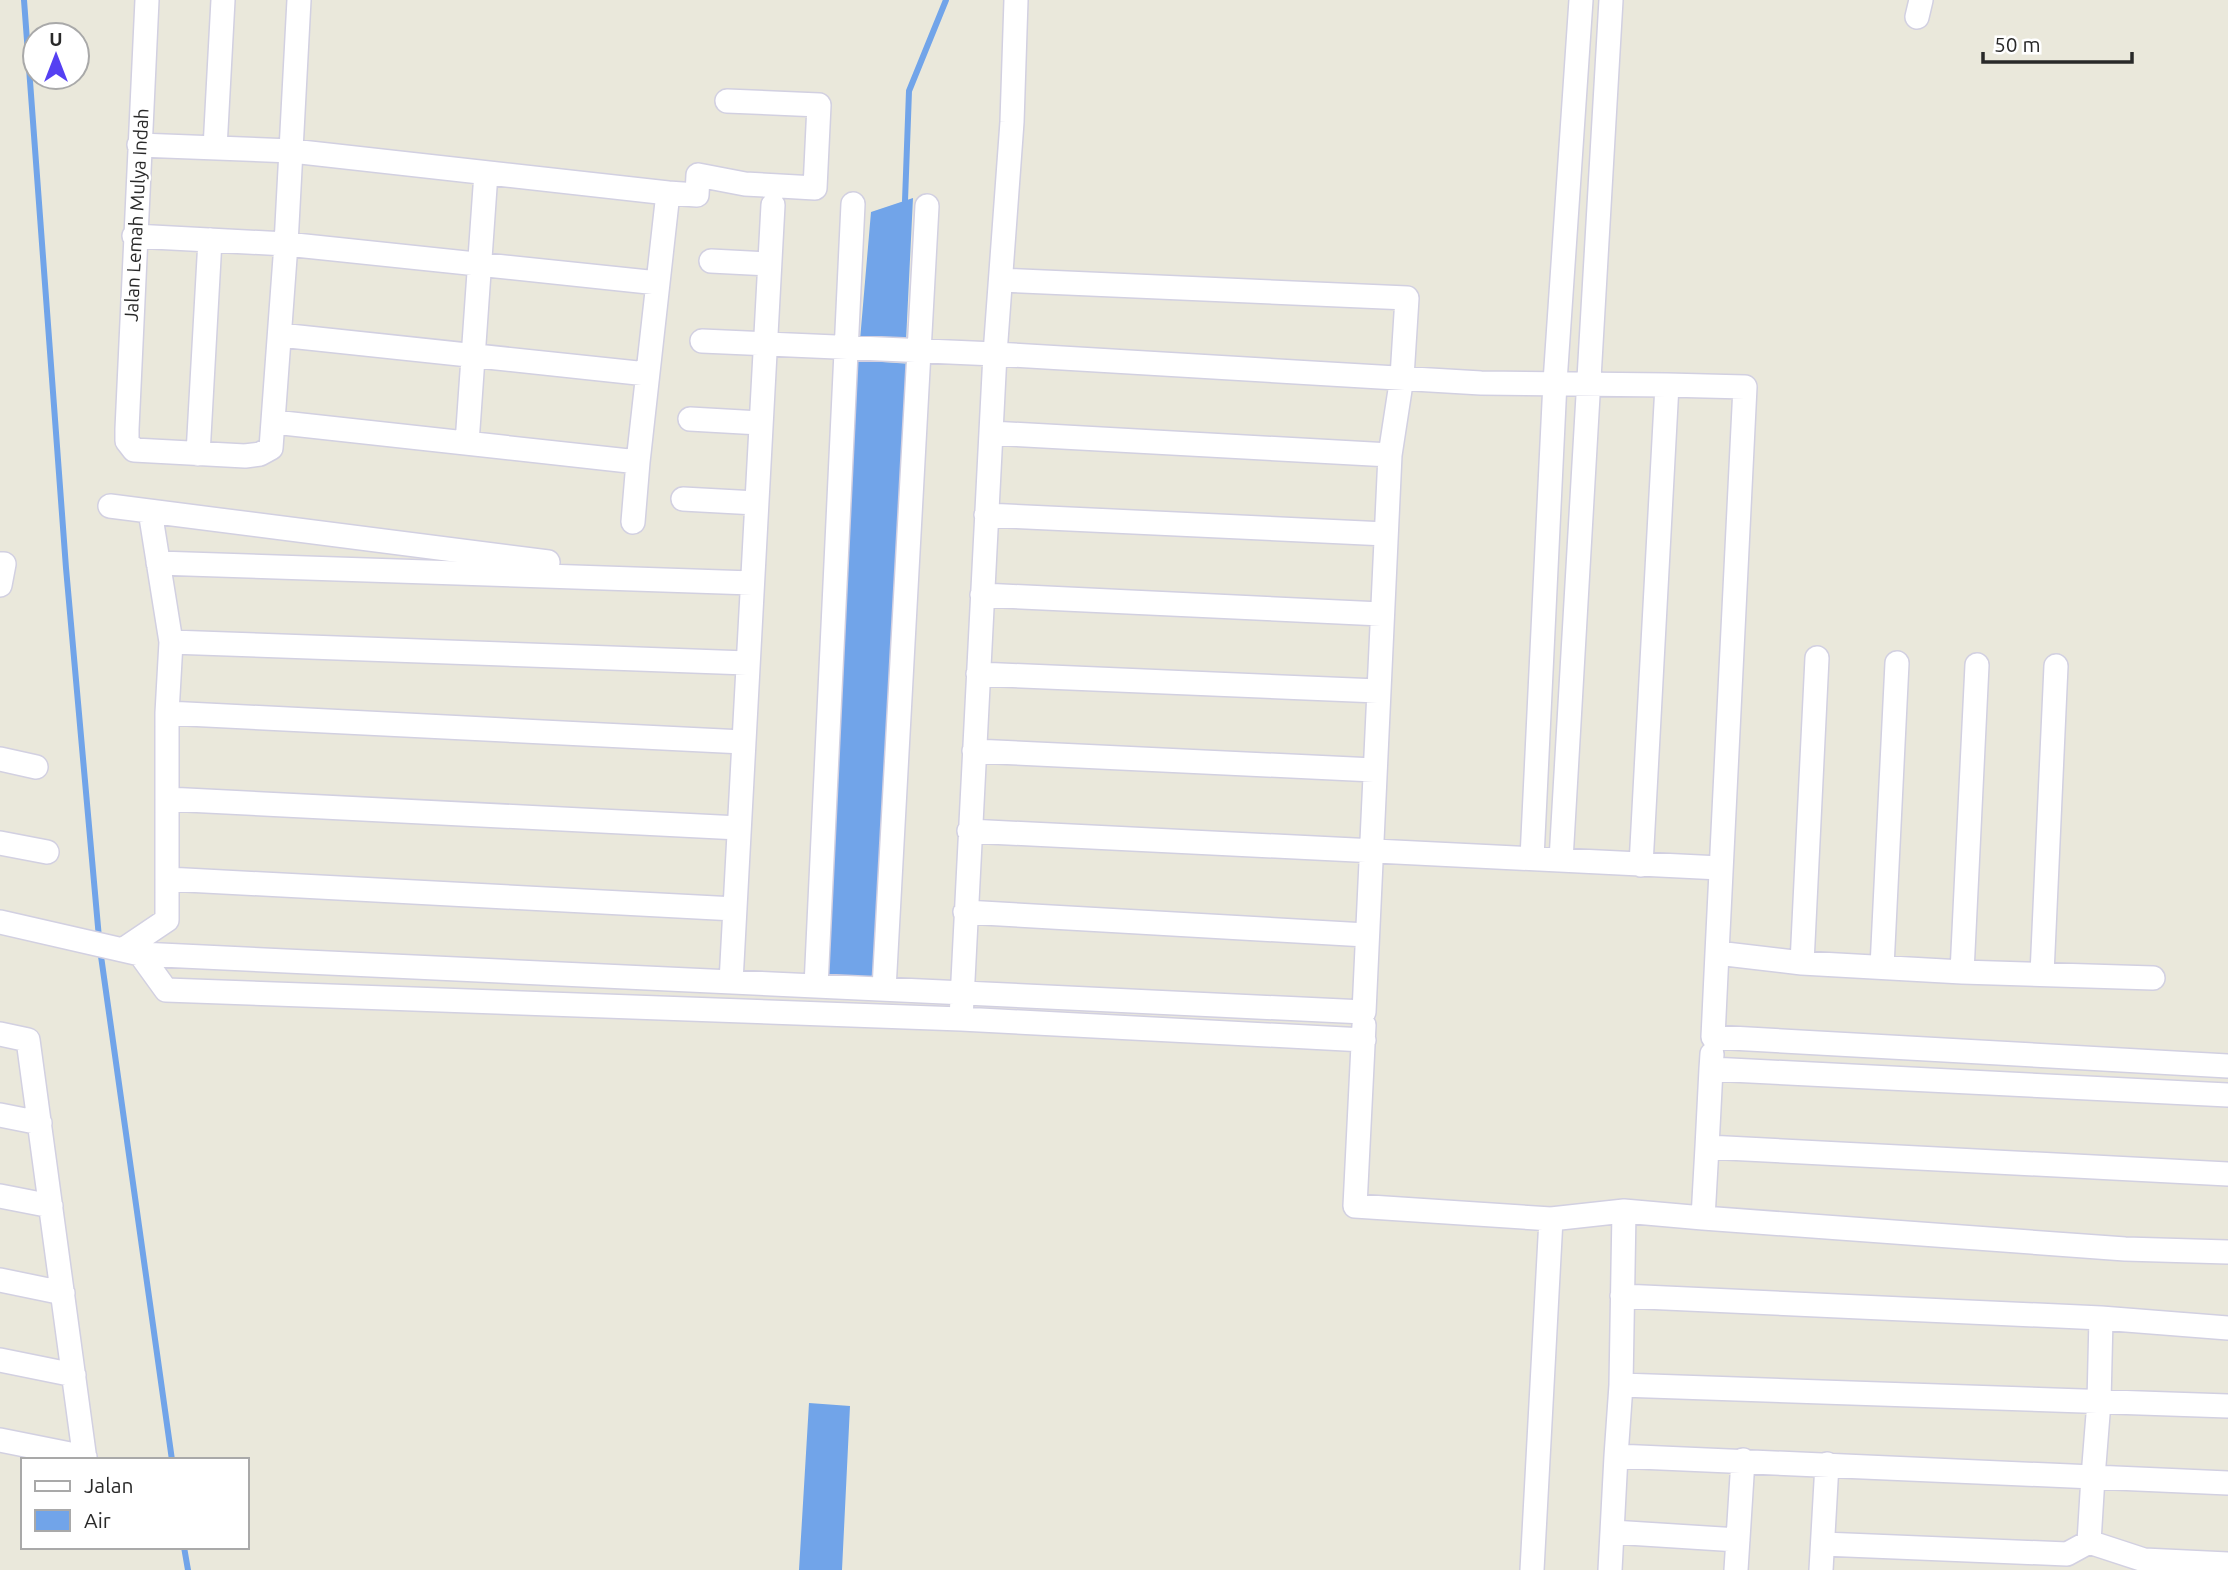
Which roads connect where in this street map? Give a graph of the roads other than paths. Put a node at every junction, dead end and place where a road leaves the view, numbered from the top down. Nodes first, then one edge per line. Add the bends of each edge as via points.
1 (147, 0) edge
2 (223, 0) edge
3 (299, 0) edge
4 (1016, 0) edge
5 (1581, 0) edge
6 (1611, 0) edge
7 (727, 101) dead end
8 (139, 145) junction
9 (215, 148) junction
10 (292, 152) junction
11 (486, 173) junction
12 (668, 193) junction
13 (853, 204) dead end
14 (773, 205) dead end
15 (927, 206) dead end
16 (134, 236) junction
17 (210, 240) junction
18 (286, 244) junction
19 (711, 261) dead end
20 (480, 264) junction
21 (768, 264) junction
22 (1001, 279) junction
23 (658, 283) junction
24 (280, 335) junction
25 (702, 341) dead end
26 (764, 344) junction
27 (846, 348) junction
28 (921, 351) junction
29 (995, 354) junction
30 (474, 355) junction
31 (648, 374) junction
32 (1402, 377) junction
33 (1555, 382) junction
34 (1587, 383) junction
35 (1667, 385) junction
36 (690, 419) dead end
37 (274, 422) junction
38 (760, 423) junction
39 (991, 433) junction
40 (467, 443) junction
41 (198, 454) junction
42 (1391, 455) junction
43 (638, 462) junction
44 (684, 499) dead end
45 (755, 503) junction
46 (110, 506) dead end
47 (150, 511) junction
48 (986, 515) junction
49 (633, 522) dead end
50 (1386, 534) junction
51 (0, 564) edge
52 (158, 564) junction
53 (680, 579) junction
54 (752, 583) junction
55 (0, 586) edge
56 (982, 595) junction
57 (1381, 614) junction
58 (171, 642) junction
59 (1817, 658) dead end
60 (747, 663) junction
61 (1897, 663) dead end
62 (1977, 665) dead end
63 (2056, 666) dead end
64 (978, 674) junction
65 (1378, 691) junction
66 (167, 713) junction
67 (743, 742) junction
68 (974, 751) junction
69 (0, 759) edge
70 (36, 767) dead end
71 (1374, 770) junction
72 (167, 799) junction
73 (739, 828) junction
74 (969, 831) junction
75 (0, 843) edge
76 (1373, 850) junction
77 (47, 852) dead end
78 (1532, 858) junction
79 (1561, 860) junction
80 (1642, 865) junction
81 (1720, 868) junction
82 (167, 879) junction
83 (735, 909) junction
84 (965, 912) junction
85 (0, 922) edge
86 (1366, 935) junction
87 (125, 950) junction
88 (1717, 953) junction
89 (1802, 963) junction
90 (1882, 967) junction
91 (1962, 972) junction
92 (2042, 974) junction
93 (2153, 978) dead end
94 (731, 982) junction
95 (817, 986) junction
96 (884, 989) junction
97 (961, 993) junction
98 (1364, 1012) junction
99 (961, 1018) junction
100 (0, 1034) edge
101 (1713, 1037) junction
102 (1364, 1040) junction
103 (2228, 1066) edge
104 (1711, 1069) junction
105 (2228, 1094) edge
106 (0, 1115) edge
107 (40, 1123) junction
108 (1707, 1147) junction
109 (2228, 1174) edge
110 (0, 1196) edge
111 (51, 1206) junction
112 (1624, 1211) junction
113 (1703, 1218) junction
114 (1551, 1219) junction
115 (2228, 1252) edge
116 (0, 1280) edge
117 (63, 1293) junction
118 (1622, 1296) junction
119 (2101, 1318) junction
120 (2228, 1328) edge
121 (0, 1360) edge
122 (74, 1375) junction
123 (1621, 1385) junction
124 (2099, 1402) junction
125 (2228, 1406) edge
126 (0, 1440) edge
127 (1616, 1456) junction
128 (85, 1458) edge
129 (1743, 1460) junction
130 (1827, 1464) junction
131 (2093, 1477) junction
132 (2228, 1483) edge
133 (1612, 1532) junction
134 (1738, 1539) junction
135 (2089, 1542) junction
136 (1823, 1544) junction
137 (2228, 1564) edge
138 (1532, 1570) edge
139 (1610, 1570) edge
140 (1736, 1570) edge
141 (1821, 1570) edge

1 - 8 street, Jalan Lemah Mulya Indah
2 - 9 street
3 - 10 street
4 - 22 street
5 - 33 street
6 - 34 street
7 - 12 street via 819,105 814,188 745,184 698,175 696,195
8 - 9 street
8 - 16 street, Jalan Lemah Mulya Indah
9 - 10 street
10 - 11 street
10 - 18 street
11 - 12 street
11 - 20 street
12 - 23 street
13 - 27 street
14 - 21 street
15 - 28 street
16 - 17 street
16 - 41 street, Jalan Lemah Mulya Indah via 127,441 134,450
17 - 18 street
17 - 41 street
18 - 20 street
18 - 24 street
19 - 21 street
20 - 23 street
20 - 30 street
21 - 26 street
22 - 29 street
22 - 32 street via 1406,298
23 - 31 street
24 - 30 street
24 - 37 street
25 - 26 street
26 - 27 street
26 - 38 street
27 - 28 street
27 - 95 street
28 - 29 street
28 - 96 street
29 - 32 street
29 - 39 street
30 - 31 street
30 - 40 street
31 - 43 street
32 - 33 street
32 - 42 street
33 - 34 street
33 - 78 street
34 - 35 street
34 - 79 street
35 - 80 street
35 - 81 street via 1745,387
36 - 38 street
37 - 40 street
37 - 41 street via 271,448 260,454
38 - 45 street
39 - 42 street
39 - 48 street
40 - 43 street
42 - 50 street
43 - 49 street
44 - 45 street
45 - 54 street
46 - 47 street
47 - 52 street
47 - 53 street
48 - 50 street
48 - 56 street
50 - 57 street
51 - 55 street via 4,564
52 - 53 street
52 - 58 street
53 - 54 street
54 - 60 street
56 - 57 street
56 - 64 street
57 - 65 street
58 - 60 street
58 - 66 street
59 - 89 street
60 - 67 street
61 - 90 street
62 - 91 street
63 - 92 street
64 - 65 street
64 - 68 street
65 - 71 street
66 - 67 street
66 - 72 street
67 - 73 street
68 - 71 street
68 - 74 street
69 - 70 street
71 - 76 street
72 - 73 street
72 - 82 street
73 - 83 street
74 - 76 street
74 - 84 street
75 - 77 street
76 - 78 street
76 - 86 street
78 - 79 street
79 - 80 street
80 - 81 street
81 - 88 street
82 - 83 street
82 - 87 street via 167,920
83 - 94 street
84 - 86 street
84 - 97 street
85 - 87 street
86 - 98 street
87 - 94 street
87 - 99 street via 166,990
88 - 89 street
88 - 101 street
89 - 90 street
90 - 91 street
91 - 92 street
92 - 93 street
94 - 95 street
95 - 96 street
96 - 97 street
97 - 98 street
97 - 99 street
98 - 102 street
99 - 102 street
100 - 107 street via 28,1040
101 - 103 street
101 - 104 street
102 - 114 street via 1355,1206
104 - 105 street
104 - 108 street
106 - 107 street
107 - 111 street
108 - 109 street
108 - 113 street
110 - 111 street
111 - 117 street
112 - 113 street
112 - 114 street
112 - 118 street
113 - 115 street via 2125,1249
114 - 138 street
116 - 117 street
117 - 122 street
118 - 119 street
118 - 123 street
119 - 120 street
119 - 124 street
121 - 122 street
122 - 128 street
123 - 124 street
123 - 127 street
124 - 125 street
124 - 131 street
126 - 128 street
127 - 129 street
127 - 133 street
129 - 130 street
129 - 134 street
130 - 131 street
130 - 136 street
131 - 132 street
131 - 135 street
133 - 134 street
133 - 139 street
134 - 140 street
135 - 136 street via 2067,1554
135 - 137 street via 2144,1559
136 - 141 street

